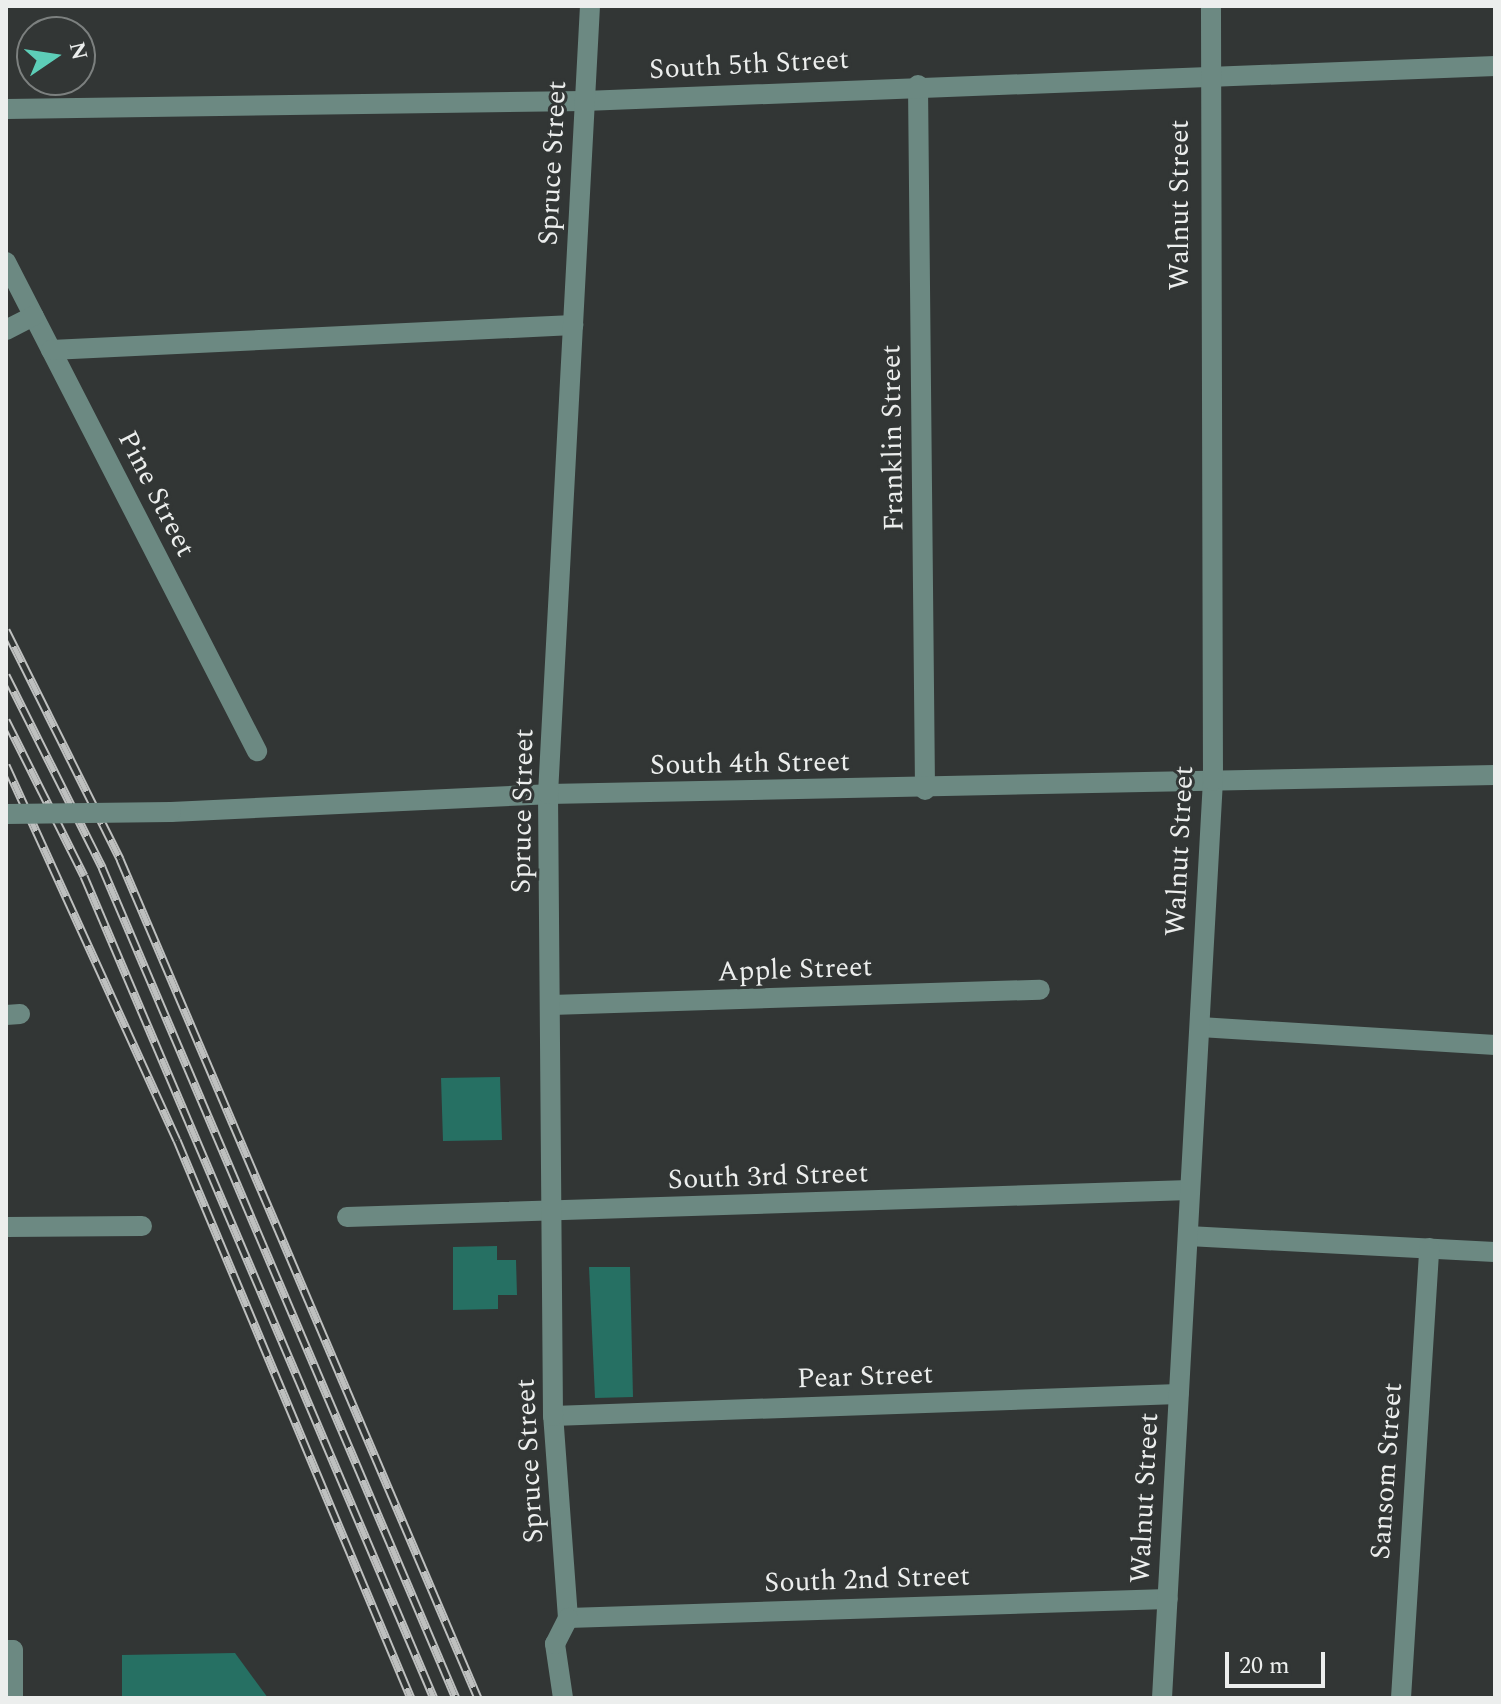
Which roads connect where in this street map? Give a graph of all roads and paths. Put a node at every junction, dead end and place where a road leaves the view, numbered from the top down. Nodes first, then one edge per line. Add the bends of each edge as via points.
1 (590, 6) edge
2 (1211, 6) edge
3 (1495, 66) edge
4 (1207, 75) junction
5 (918, 85) junction
6 (584, 101) junction
7 (6, 109) edge
8 (6, 262) edge
9 (34, 316) junction
10 (573, 325) junction
11 (6, 330) edge
12 (51, 350) junction
13 (257, 751) dead end
14 (1495, 775) edge
15 (1213, 781) junction
16 (925, 790) junction
17 (548, 794) junction
18 (6, 814) edge
19 (1040, 990) dead end
20 (551, 1005) junction
21 (1200, 1027) junction
22 (1495, 1045) edge
23 (1190, 1190) junction
24 (552, 1212) junction
25 (347, 1217) dead end
26 (142, 1226) dead end
27 (6, 1227) edge
28 (1188, 1236) junction
29 (1429, 1248) junction
30 (1495, 1252) edge
31 (1179, 1394) junction
32 (553, 1416) junction
33 (1168, 1599) junction
34 (568, 1618) junction
35 (10, 1650) edge
36 (13, 1698) edge
37 (563, 1698) edge
38 (1162, 1698) edge
39 (1401, 1698) edge

1 - 6 street, Spruce Street
2 - 4 street, Walnut Street
3 - 4 street, South 5th Street
4 - 5 street, South 5th Street
4 - 15 street, Walnut Street
5 - 6 street, South 5th Street
5 - 16 street, Franklin Street
6 - 7 street, South 5th Street
6 - 10 street, Spruce Street
8 - 9 street, Pine Street
9 - 11 street
9 - 12 street, Pine Street
10 - 12 street
10 - 17 street, Spruce Street
12 - 13 street, Pine Street
14 - 15 street, South 4th Street
15 - 16 street, South 4th Street
15 - 21 street, Walnut Street
16 - 17 street, South 4th Street
17 - 18 street, South 4th Street, bridge via 171,812
17 - 20 street, Spruce Street
19 - 20 street, Apple Street
20 - 24 street, Spruce Street
21 - 22 street
21 - 23 street, Walnut Street
23 - 24 street, South 3rd Street
23 - 28 street, Walnut Street
24 - 25 street, South 3rd Street
24 - 32 street, Spruce Street
26 - 27 street
28 - 29 street
28 - 31 street, Walnut Street
29 - 30 street
29 - 39 street, Sansom Street
31 - 32 street, Pear Street
31 - 33 street, Walnut Street
32 - 34 street, Spruce Street
33 - 34 street, South 2nd Street
33 - 38 street, Walnut Street
34 - 37 street via 555,1644
35 - 36 street

